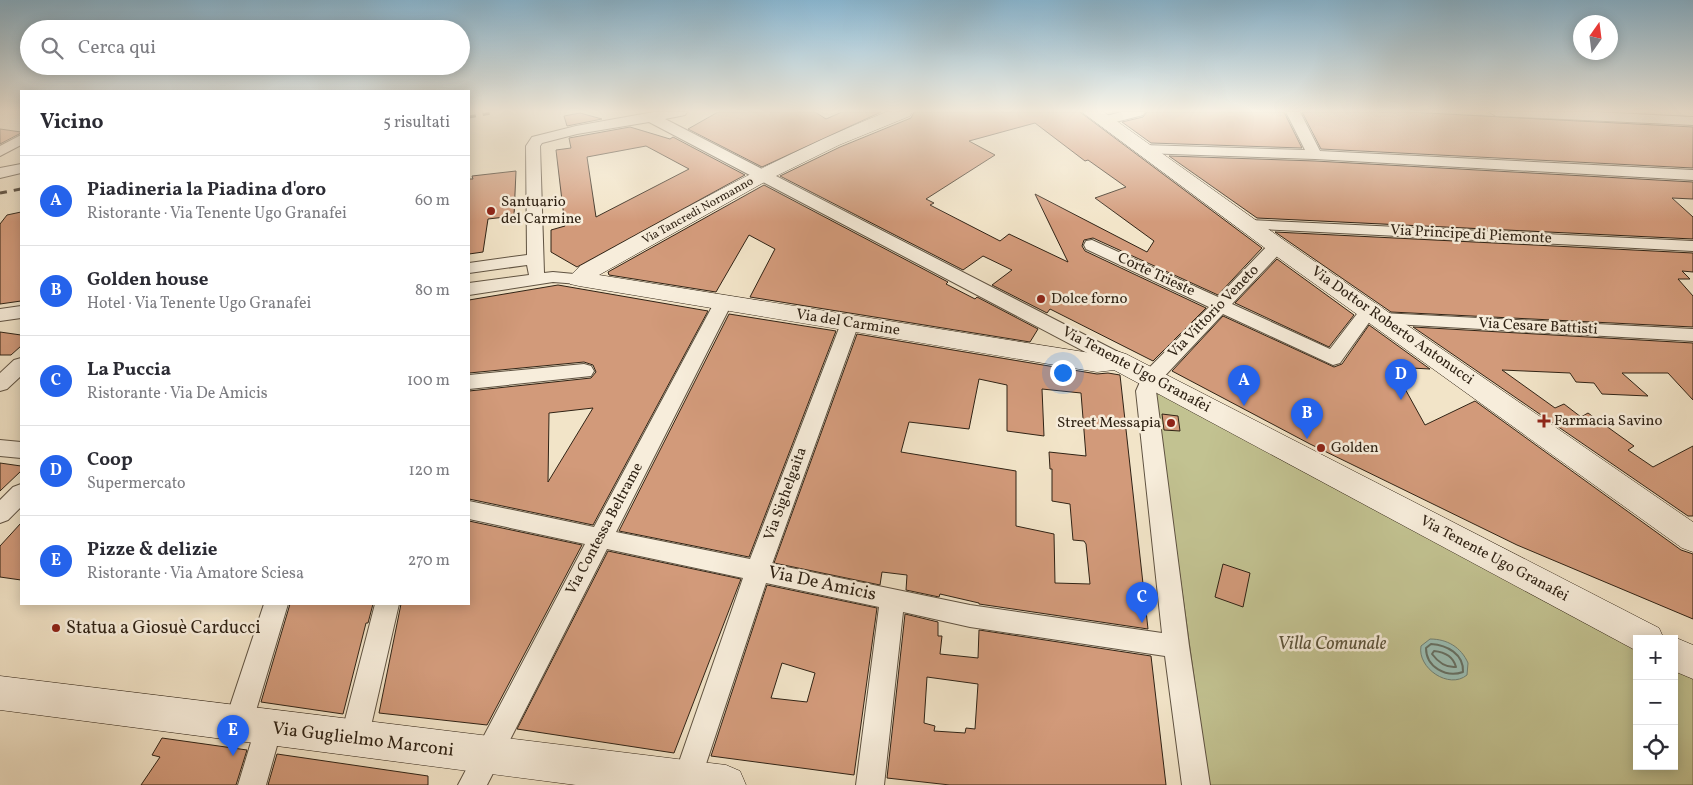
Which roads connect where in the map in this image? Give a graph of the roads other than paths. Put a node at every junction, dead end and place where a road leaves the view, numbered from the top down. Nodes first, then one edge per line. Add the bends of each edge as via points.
1 (534, 149) edge
2 (712, 149) edge
3 (817, 149) edge
4 (1144, 149) edge
5 (1158, 149) edge
6 (1311, 149) edge
7 (1314, 155) junction
8 (20, 170) edge
9 (0, 173) edge
10 (763, 175) junction
11 (1693, 175) edge
12 (1249, 225) junction
13 (1092, 245) dead end
14 (1277, 246) junction
15 (1693, 246) edge
16 (536, 259) junction
17 (470, 268) edge
18 (536, 279) junction
19 (579, 279) junction
20 (470, 289) edge
21 (723, 303) junction
22 (1220, 306) junction
23 (20, 312) edge
24 (1376, 314) junction
25 (0, 315) edge
26 (850, 323) junction
27 (1693, 335) edge
28 (1117, 360) junction
29 (20, 366) edge
30 (584, 371) dead end
31 (1151, 378) junction
32 (470, 382) edge
33 (0, 384) edge
34 (0, 448) edge
35 (20, 450) edge
36 (20, 494) edge
37 (470, 510) edge
38 (0, 514) edge
39 (1691, 535) edge
40 (601, 536) junction
41 (758, 570) junction
42 (892, 599) junction
43 (276, 605) edge
44 (387, 605) edge
45 (1639, 635) edge
46 (1176, 646) junction
47 (1678, 655) edge
48 (1693, 663) edge
49 (0, 693) edge
50 (253, 726) junction
51 (354, 739) junction
52 (480, 770) edge
53 (686, 782) edge
54 (252, 785) edge
55 (726, 785) edge
56 (870, 785) edge
57 (1196, 785) edge

1 - 16 street
2 - 10 street, Via Tenente Ugo Granafei
3 - 10 main road, Via Tancredi Normanno
4 - 12 main road, Via Dottor Roberto Antonucci
5 - 7 street
6 - 7 street
7 - 11 street
8 - 9 street
10 - 19 main road, Via Tancredi Normanno via 588,271
10 - 28 street, Via Tenente Ugo Granafei
12 - 14 main road, Via Dottor Roberto Antonucci
12 - 15 street, Via Principe di Piemonte
13 - 22 street, Corte Trieste
14 - 22 street, Via Vittorio Veneto
14 - 24 main road, Via Dottor Roberto Antonucci
16 - 17 street
16 - 18 street
18 - 19 street
18 - 20 street
19 - 21 main road, Via del Carmine
21 - 26 main road, Via del Carmine
21 - 40 street, Via Contessa Beltrame
22 - 24 street, Corte Trieste via 1333,358
22 - 31 street, Via Vittorio Veneto
23 - 25 street
24 - 27 street, Via Cesare Battisti
24 - 39 main road, Via Dottor Roberto Antonucci
26 - 28 main road, Via del Carmine via 1097,363
26 - 41 street, Via Sighelgaita
28 - 31 main road, Via Tenente Ugo Granafei
29 - 33 street
30 - 32 street
31 - 45 main road, Via Tenente Ugo Granafei
31 - 46 street via 1146,391
34 - 35 street
36 - 38 street
37 - 40 street, Via De Amicis
40 - 41 street, Via De Amicis
40 - 52 street, Via Contessa Beltrame
41 - 42 street, Via De Amicis
41 - 53 street, Via Sighelgaita
42 - 46 street, Via De Amicis via 970,616
42 - 56 street
43 - 50 street
44 - 51 street
46 - 57 street
47 - 48 main road
49 - 50 main road, Via Guglielmo Marconi
50 - 51 main road, Via Guglielmo Marconi
50 - 54 street
51 - 52 main road, Via Guglielmo Marconi
52 - 53 main road, Via Guglielmo Marconi
53 - 55 main road, Via Guglielmo Marconi

